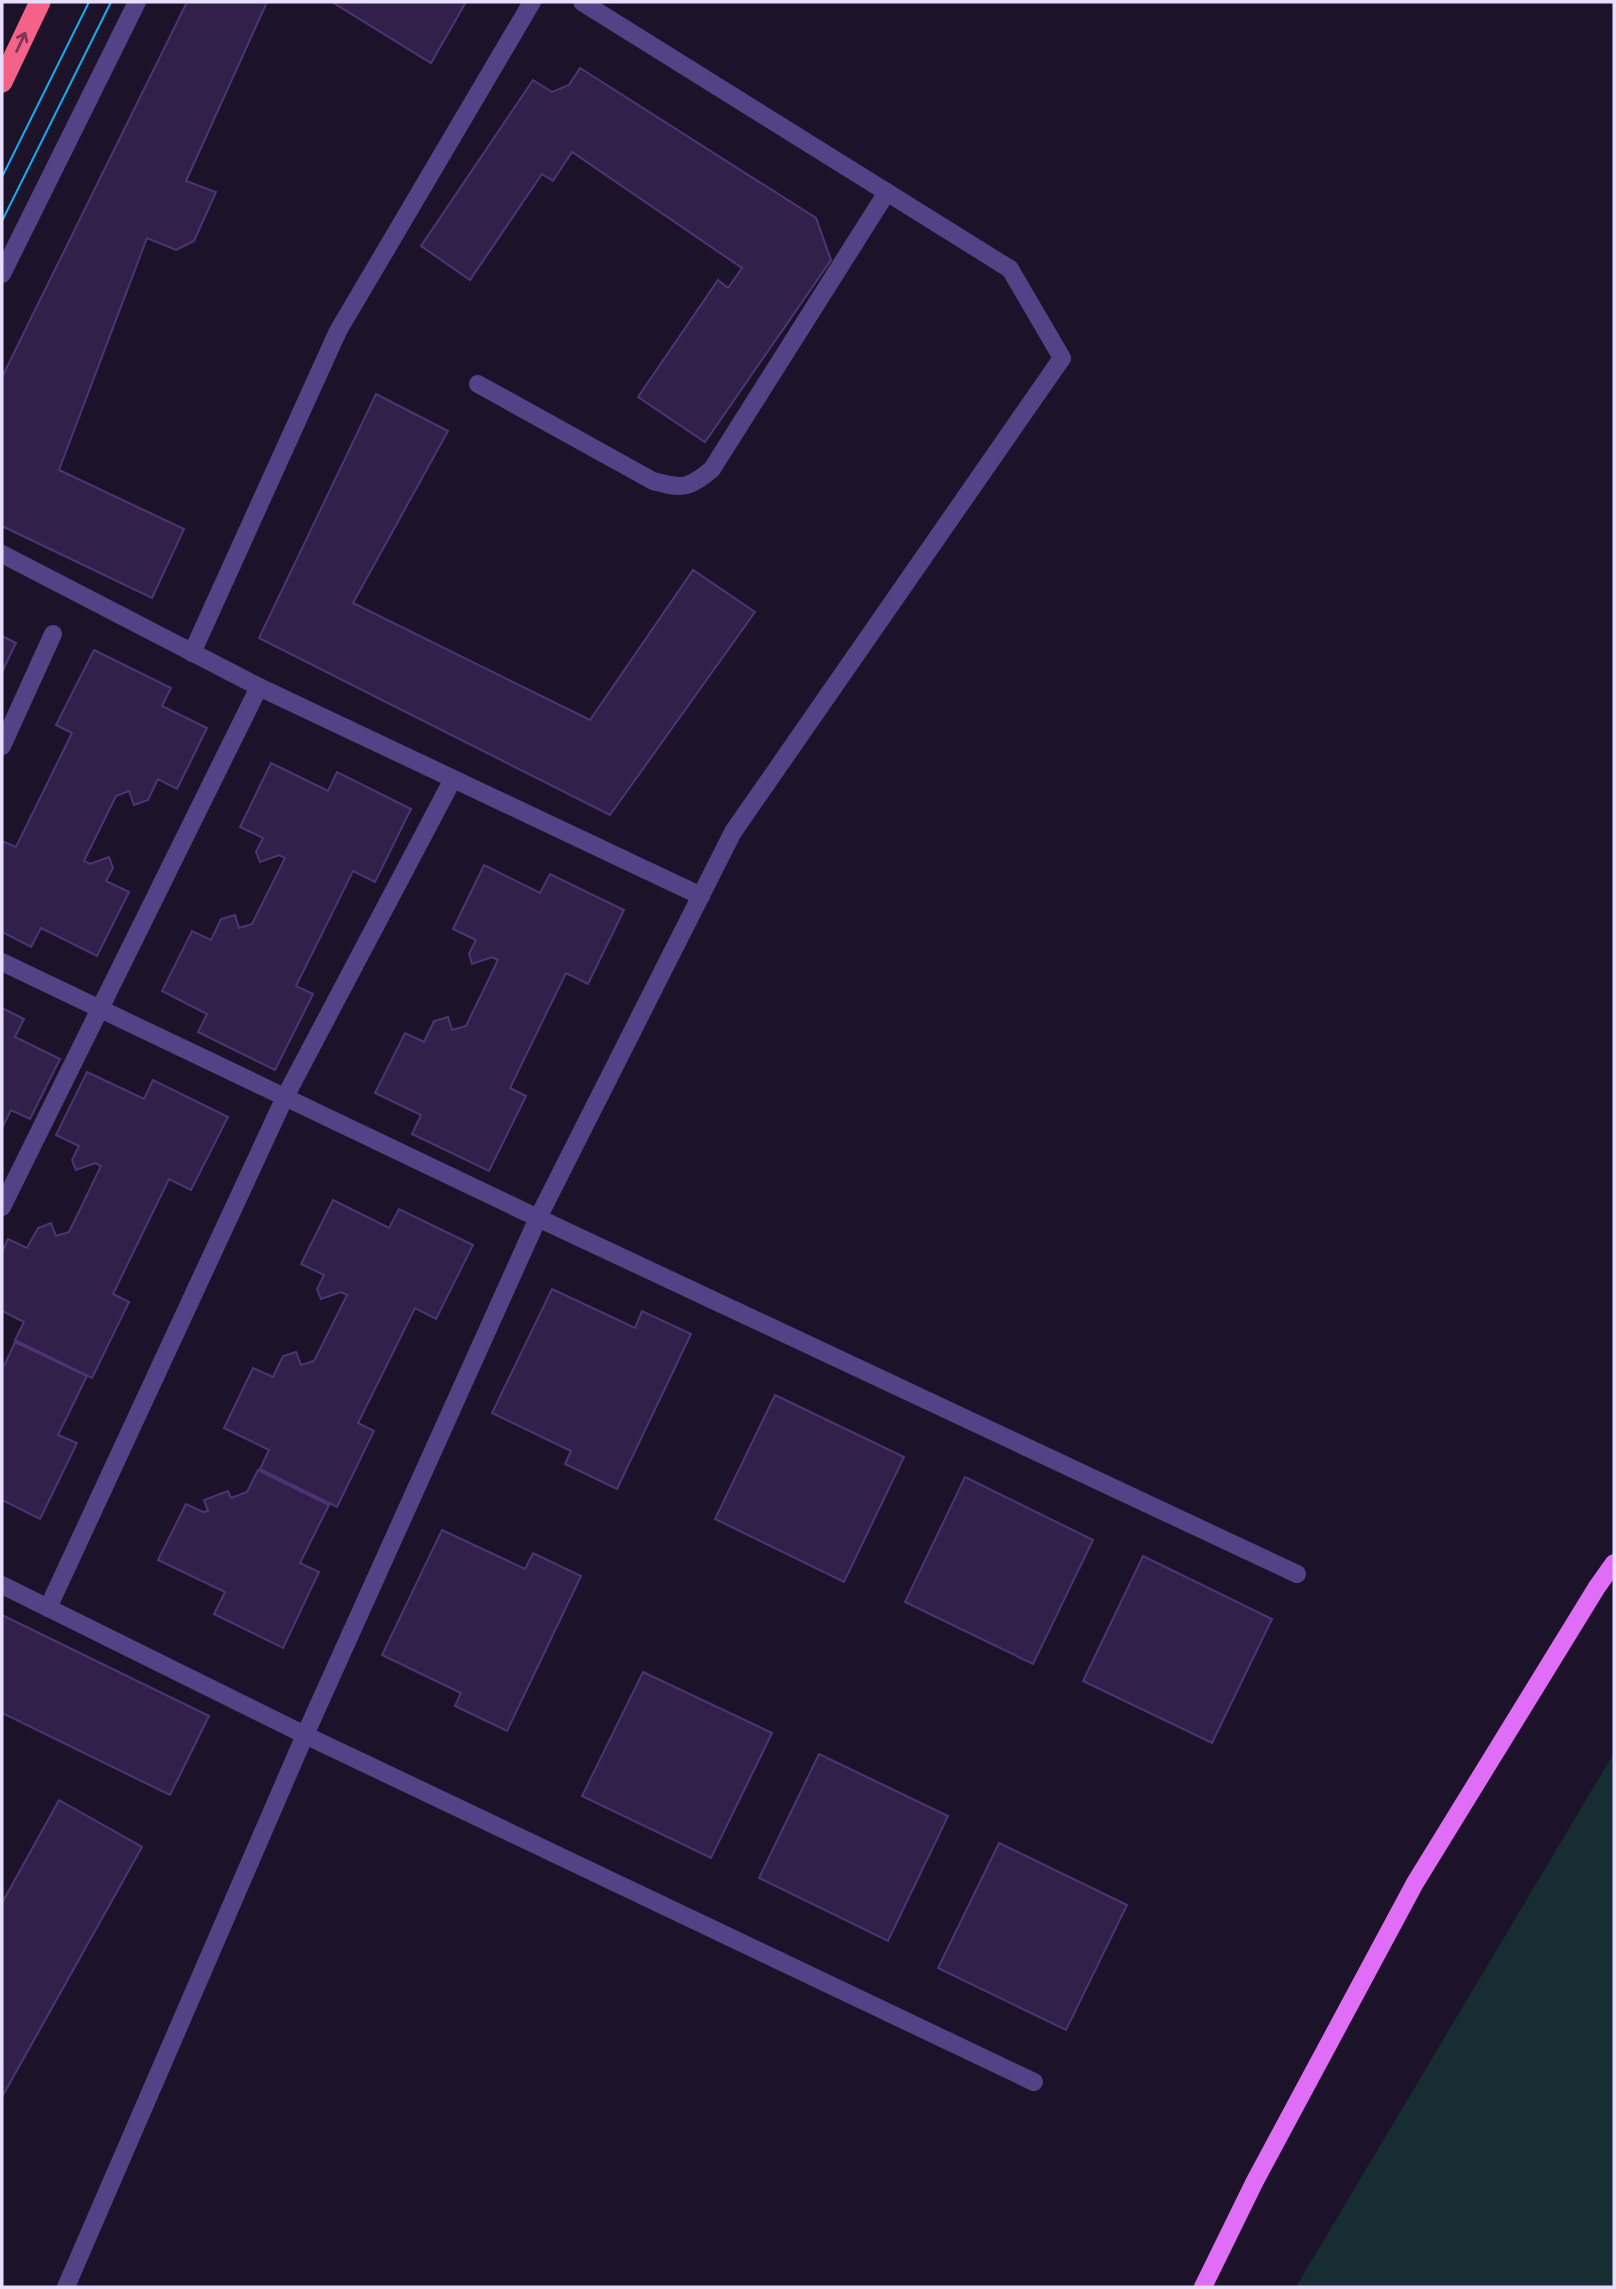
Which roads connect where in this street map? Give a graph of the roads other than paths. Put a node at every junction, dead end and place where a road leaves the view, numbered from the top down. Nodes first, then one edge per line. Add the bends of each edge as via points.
1 (40, 2) edge
2 (136, 2) edge
3 (532, 2) edge
4 (582, 2) edge
5 (2, 82) edge
6 (887, 192) junction
7 (2, 274) edge
8 (478, 384) dead end
9 (2, 554) edge
10 (53, 634) dead end
11 (192, 653) junction
12 (259, 687) junction
13 (2, 746) edge
14 (453, 779) junction
15 (701, 896) junction
16 (2, 962) edge
17 (99, 1008) junction
18 (285, 1097) junction
19 (2, 1207) edge
20 (537, 1218) junction
21 (1614, 1563) edge
22 (1297, 1574) dead end
23 (2, 1585) edge
24 (48, 1608) junction
25 (305, 1735) junction
26 (1034, 2082) dead end
27 (66, 2287) edge
28 (1203, 2287) edge

5 -> 1 highway
2 - 7 street
3 - 11 street via 338,331
4 - 6 street
6 - 8 street via 712,469 696,482 675,487 653,481
6 - 15 street via 1010,269 1062,358 733,832
9 - 11 street
10 - 13 street
11 - 12 street
12 - 14 street
12 - 17 street
14 - 15 street
14 - 18 street
15 - 20 street
16 - 17 street
17 - 18 street
17 - 19 street
18 - 20 street
18 - 24 street
20 - 22 street
20 - 25 street
21 - 28 main road via 1415,1883
23 - 24 street
24 - 25 street
25 - 26 street
25 - 27 street

